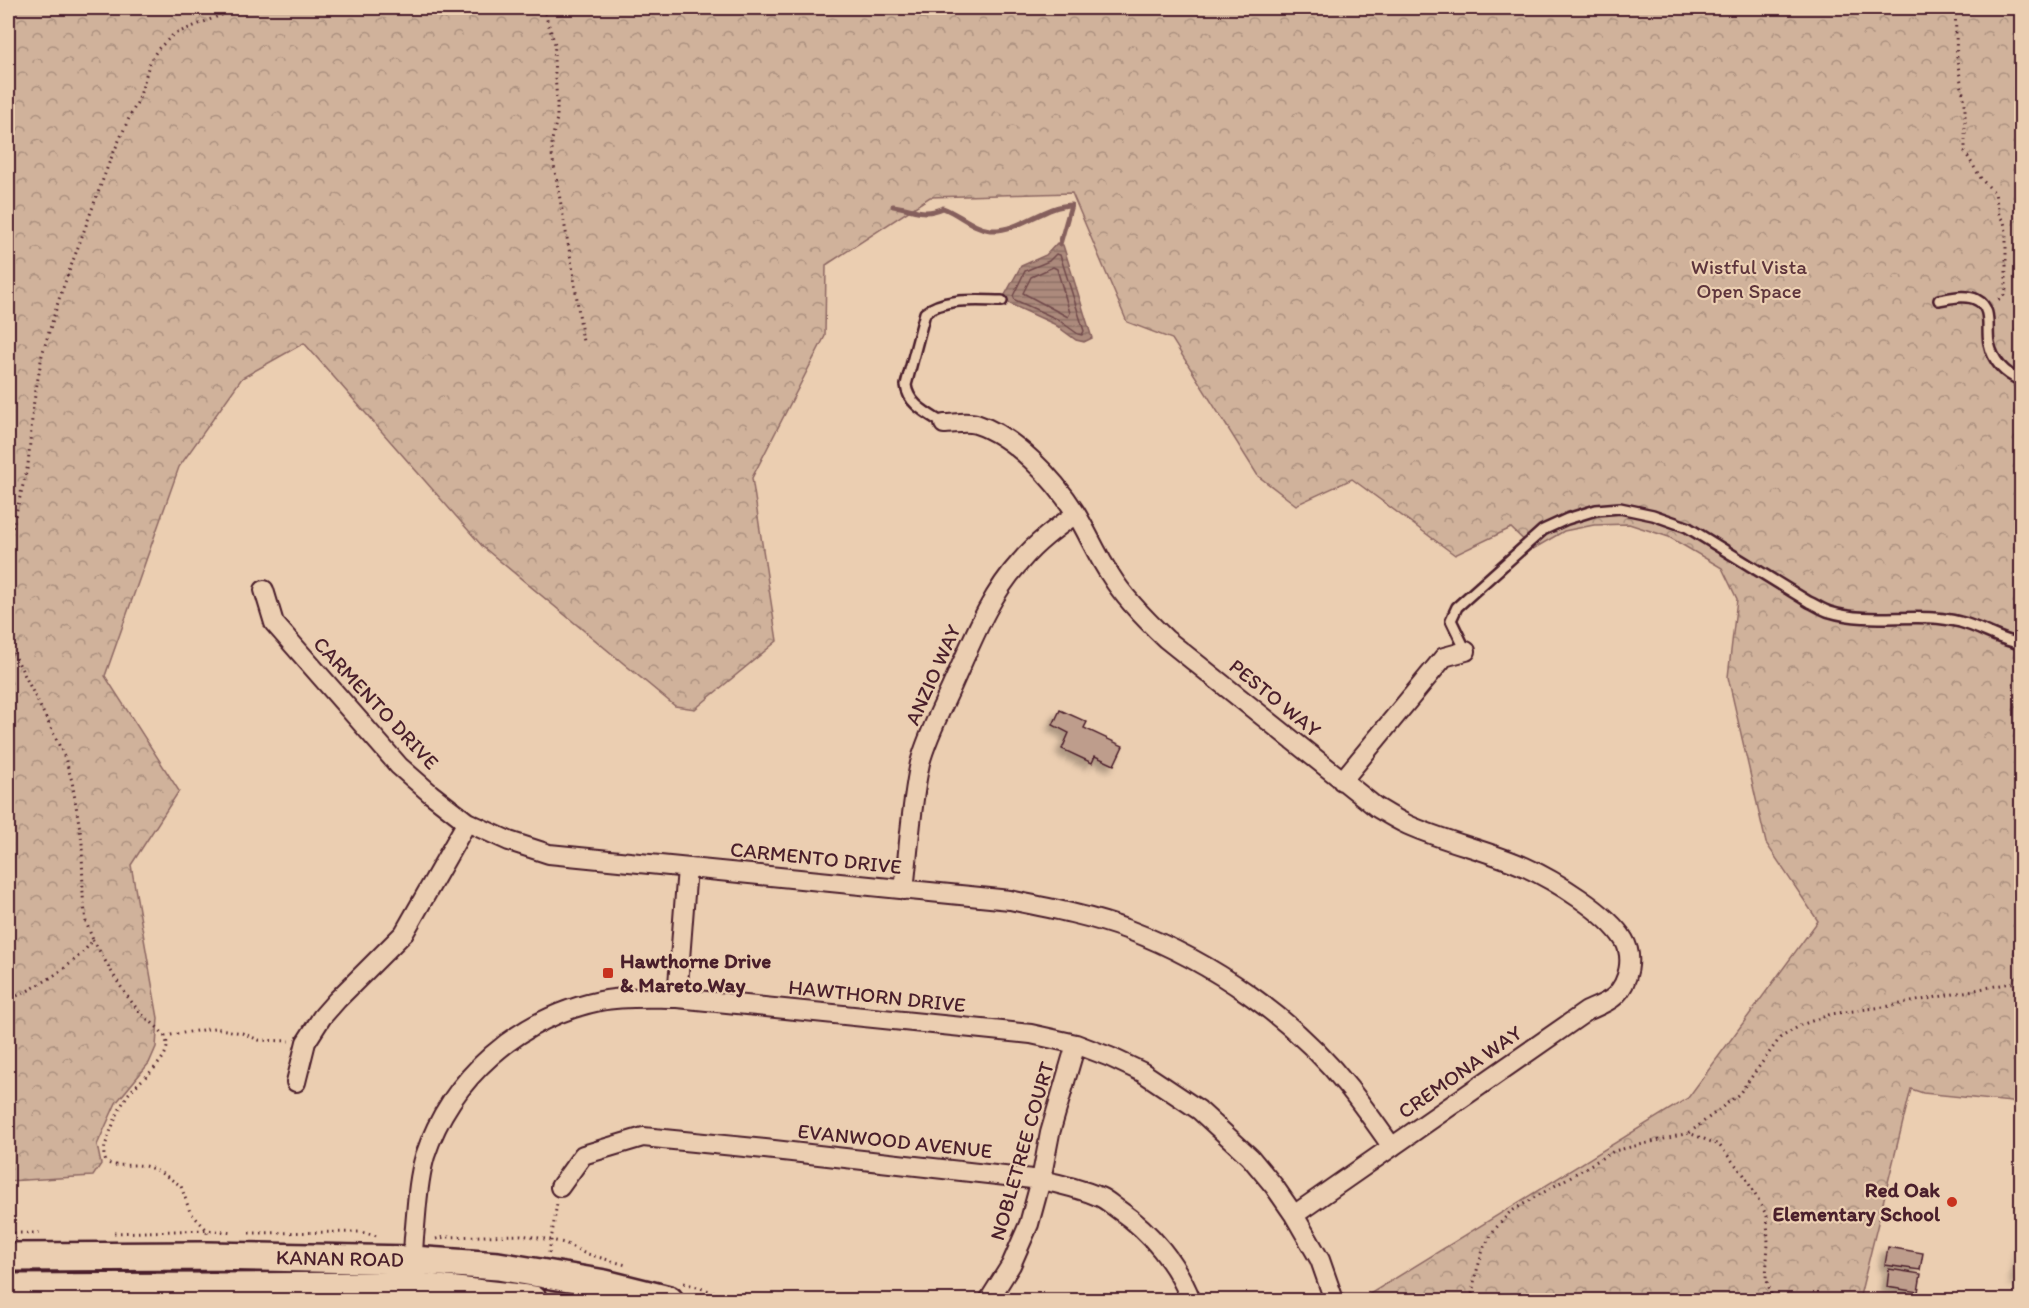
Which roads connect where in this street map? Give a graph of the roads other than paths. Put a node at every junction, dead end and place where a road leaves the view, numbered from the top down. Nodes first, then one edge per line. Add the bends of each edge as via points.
1 (1940, 300) dead end
2 (1002, 301) dead end
3 (2022, 381) edge
4 (944, 424) joint
5 (1076, 514) junction
6 (264, 590) dead end
7 (2022, 644) edge
8 (1466, 651) joint
9 (1342, 781) junction
10 (467, 822) junction
11 (687, 868) junction
12 (904, 890) junction
13 (1629, 953) joint
14 (677, 998) junction
15 (1076, 1044) junction
16 (296, 1082) dead end
17 (1392, 1147) junction
18 (1041, 1180) junction
19 (560, 1187) road end
20 (1294, 1215) junction
21 (8, 1257) edge
22 (412, 1260) junction
23 (8, 1288) edge
24 (409, 1294) edge
25 (533, 1300) edge
26 (669, 1300) edge
27 (989, 1300) edge
28 (1191, 1300) edge
29 (1334, 1300) edge

1 - 3 lane via 1963,297 1977,300 1985,307 1989,344 1999,366
2 - 4 lane via 947,303 925,313 907,392 915,404
4 - 5 street, PESTO WAY via 975,423 1023,451
5 - 9 street, PESTO WAY via 1111,577 1146,621
5 - 12 street, ANZIO WAY via 1020,561 996,593 977,630 921,761
6 - 10 street, CARMENTO DRIVE via 273,623 399,766
7 - 8 lane via 1959,621 1830,612 1687,527 1620,508 1596,510 1543,530 1457,607 1450,620
8 - 9 street via 1444,657
9 - 13 street, PESTO WAY via 1407,825 1524,867 1558,884 1618,931
10 - 11 street, CARMENTO DRIVE via 549,854
10 - 16 street via 404,933 322,1017 306,1042
11 - 12 street, CARMENTO DRIVE
11 - 14 street
12 - 17 street, CARMENTO DRIVE via 1010,900 1064,910 1129,930 1187,956 1249,995 1302,1038 1348,1087
13 - 17 street, CREMONA WAY via 1627,978 1615,996 1587,1011
14 - 15 street, HAWTHORN DRIVE via 1031,1034
14 - 22 street, HAWTHORN DRIVE via 602,1000 574,1008 525,1030 479,1066 447,1107 433,1134 417,1195
15 - 18 street, NOBLETREE COURT
15 - 20 street, HAWTHORN DRIVE via 1142,1072 1199,1110 1250,1157
17 - 20 street, CREMONA WAY
18 - 19 street, EVANWOOD AVENUE via 644,1137 583,1155
18 - 27 street, NOBLETREE COURT via 1029,1224
18 - 28 street, EVANWOOD AVENUE via 1102,1198 1133,1220 1173,1265
20 - 29 street, HAWTHORN DRIVE via 1320,1260
21 - 22 main road, KANAN ROAD
22 - 24 street, HAWTHORN DRIVE
22 - 26 main road, KANAN ROAD via 498,1266 605,1284
23 - 24 main road, KANAN ROAD
24 - 25 main road, KANAN ROAD

